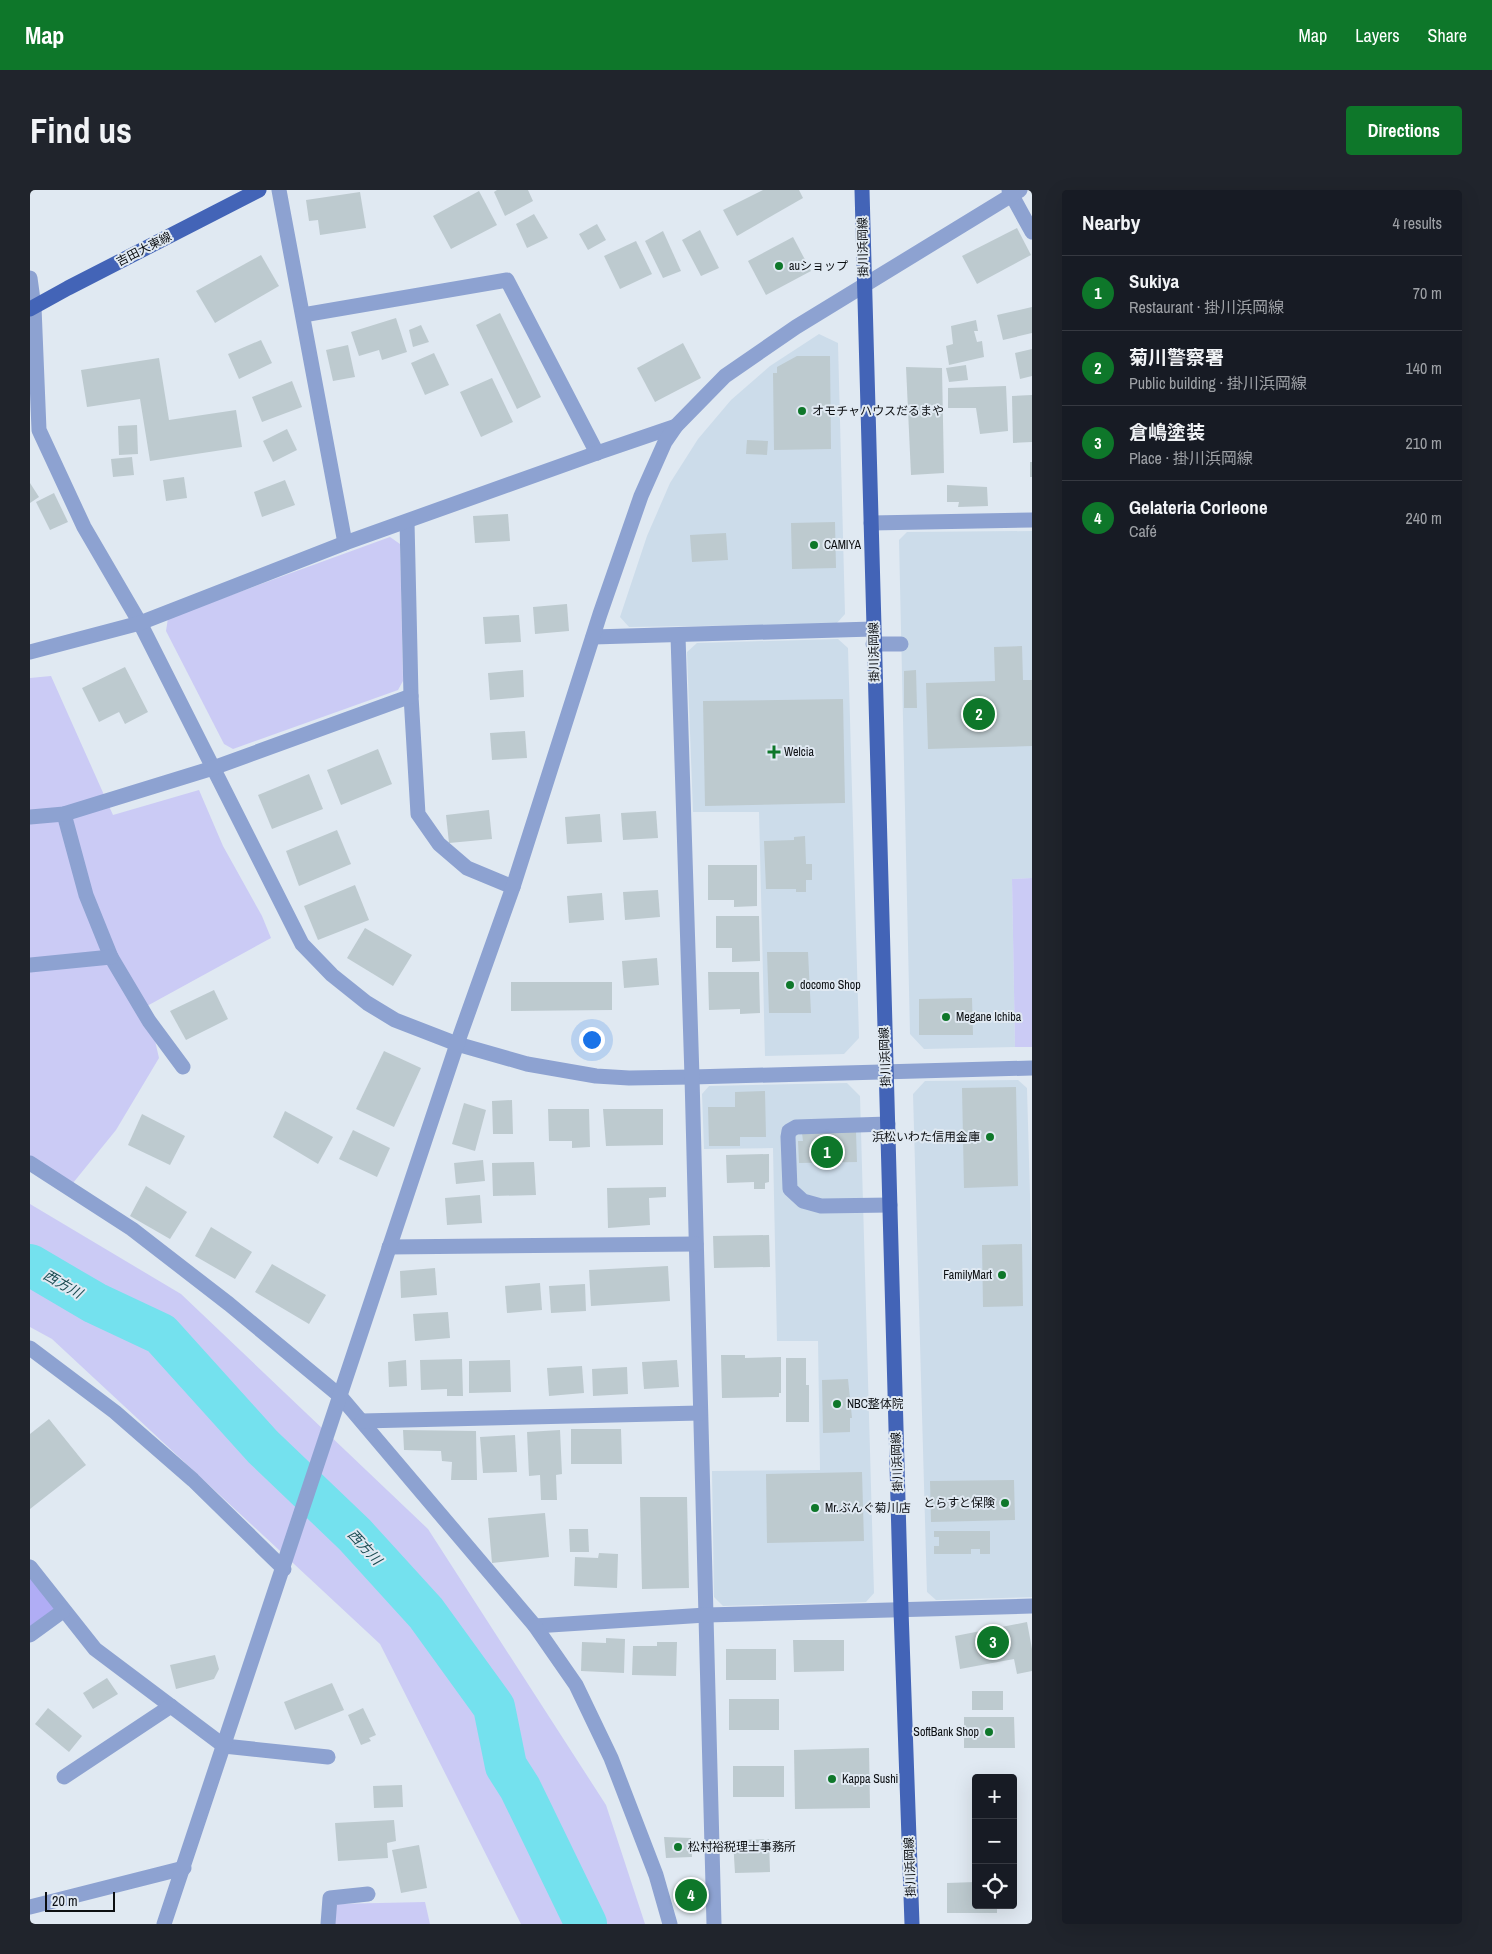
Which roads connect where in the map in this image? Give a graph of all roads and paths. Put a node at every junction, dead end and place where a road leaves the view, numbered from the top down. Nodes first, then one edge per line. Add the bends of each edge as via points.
1 (259, 190) edge
2 (279, 190) edge
3 (862, 190) edge
4 (1014, 192) edge
5 (1032, 232) edge
6 (30, 278) edge
7 (864, 284) junction
8 (32, 308) edge
9 (303, 315) junction
10 (676, 426) junction
11 (598, 453) junction
12 (1032, 520) edge
13 (407, 522) junction
14 (871, 523) junction
15 (345, 543) junction
16 (140, 623) junction
17 (678, 636) junction
18 (593, 637) junction
19 (873, 637) junction
20 (901, 644) dead end
21 (30, 652) edge
22 (410, 696) junction
23 (213, 768) junction
24 (64, 814) junction
25 (30, 817) edge
26 (512, 887) junction
27 (111, 957) junction
28 (30, 965) edge
29 (457, 1044) junction
30 (183, 1067) dead end
31 (1032, 1068) edge
32 (886, 1071) junction
33 (692, 1077) junction
34 (888, 1124) junction
35 (30, 1163) edge
36 (890, 1205) junction
37 (696, 1244) junction
38 (389, 1247) junction
39 (30, 1348) edge
40 (340, 1396) junction
41 (700, 1413) junction
42 (362, 1421) junction
43 (30, 1567) edge
44 (284, 1569) junction
45 (1032, 1606) edge
46 (901, 1610) junction
47 (63, 1611) junction
48 (706, 1615) junction
49 (536, 1626) junction
50 (30, 1635) edge
51 (171, 1706) junction
52 (224, 1746) junction
53 (328, 1757) dead end
54 (64, 1777) dead end
55 (184, 1868) junction
56 (368, 1894) dead end
57 (30, 1907) edge
58 (164, 1924) edge
59 (328, 1924) edge
60 (670, 1924) edge
61 (714, 1924) edge
62 (912, 1924) edge

1 - 8 main road, 吉田大東線
2 - 9 street
3 - 7 main road, 掛川浜岡線
4 - 5 street
4 - 7 street
6 - 8 street
7 - 10 street via 725,376
7 - 14 main road, 掛川浜岡線
8 - 16 street via 39,430 84,526
9 - 11 street via 507,280
9 - 15 street
10 - 11 street
10 - 18 street via 665,442 641,496
11 - 13 street
12 - 14 street
13 - 15 street
13 - 22 street
14 - 19 main road, 掛川浜岡線
15 - 16 street
16 - 21 street
16 - 23 street
17 - 18 street
17 - 19 street
17 - 33 street
18 - 26 street
19 - 20 street
19 - 32 main road, 掛川浜岡線
22 - 23 street
22 - 26 street via 418,814 439,844 467,868
23 - 24 street
23 - 29 street via 302,944 332,975 367,1002 395,1020
24 - 25 street
24 - 27 street via 86,895
26 - 29 street
27 - 28 street
27 - 30 street via 149,1021
29 - 33 street via 527,1064 596,1076
29 - 38 street
31 - 32 street
32 - 33 street
32 - 34 main road, 掛川浜岡線
33 - 37 street
34 - 36 main road, 掛川浜岡線
34 - 36 street via 796,1126 789,1131 788,1137 790,1190 803,1201 821,1206
35 - 40 street via 132,1229
36 - 46 main road, 掛川浜岡線
37 - 38 street
37 - 41 street
38 - 40 street
39 - 44 street via 115,1412 193,1480
40 - 42 street
40 - 44 street
41 - 42 street
41 - 48 street
42 - 49 street
43 - 47 street
44 - 52 street
45 - 46 street
46 - 48 street
46 - 62 main road, 掛川浜岡線
47 - 50 street
47 - 51 street via 95,1649
48 - 49 street
48 - 61 street
49 - 60 street via 576,1685 611,1758 656,1875
51 - 52 street
51 - 54 street
52 - 53 street
52 - 55 street
55 - 57 street
55 - 58 street
56 - 59 street via 330,1898

